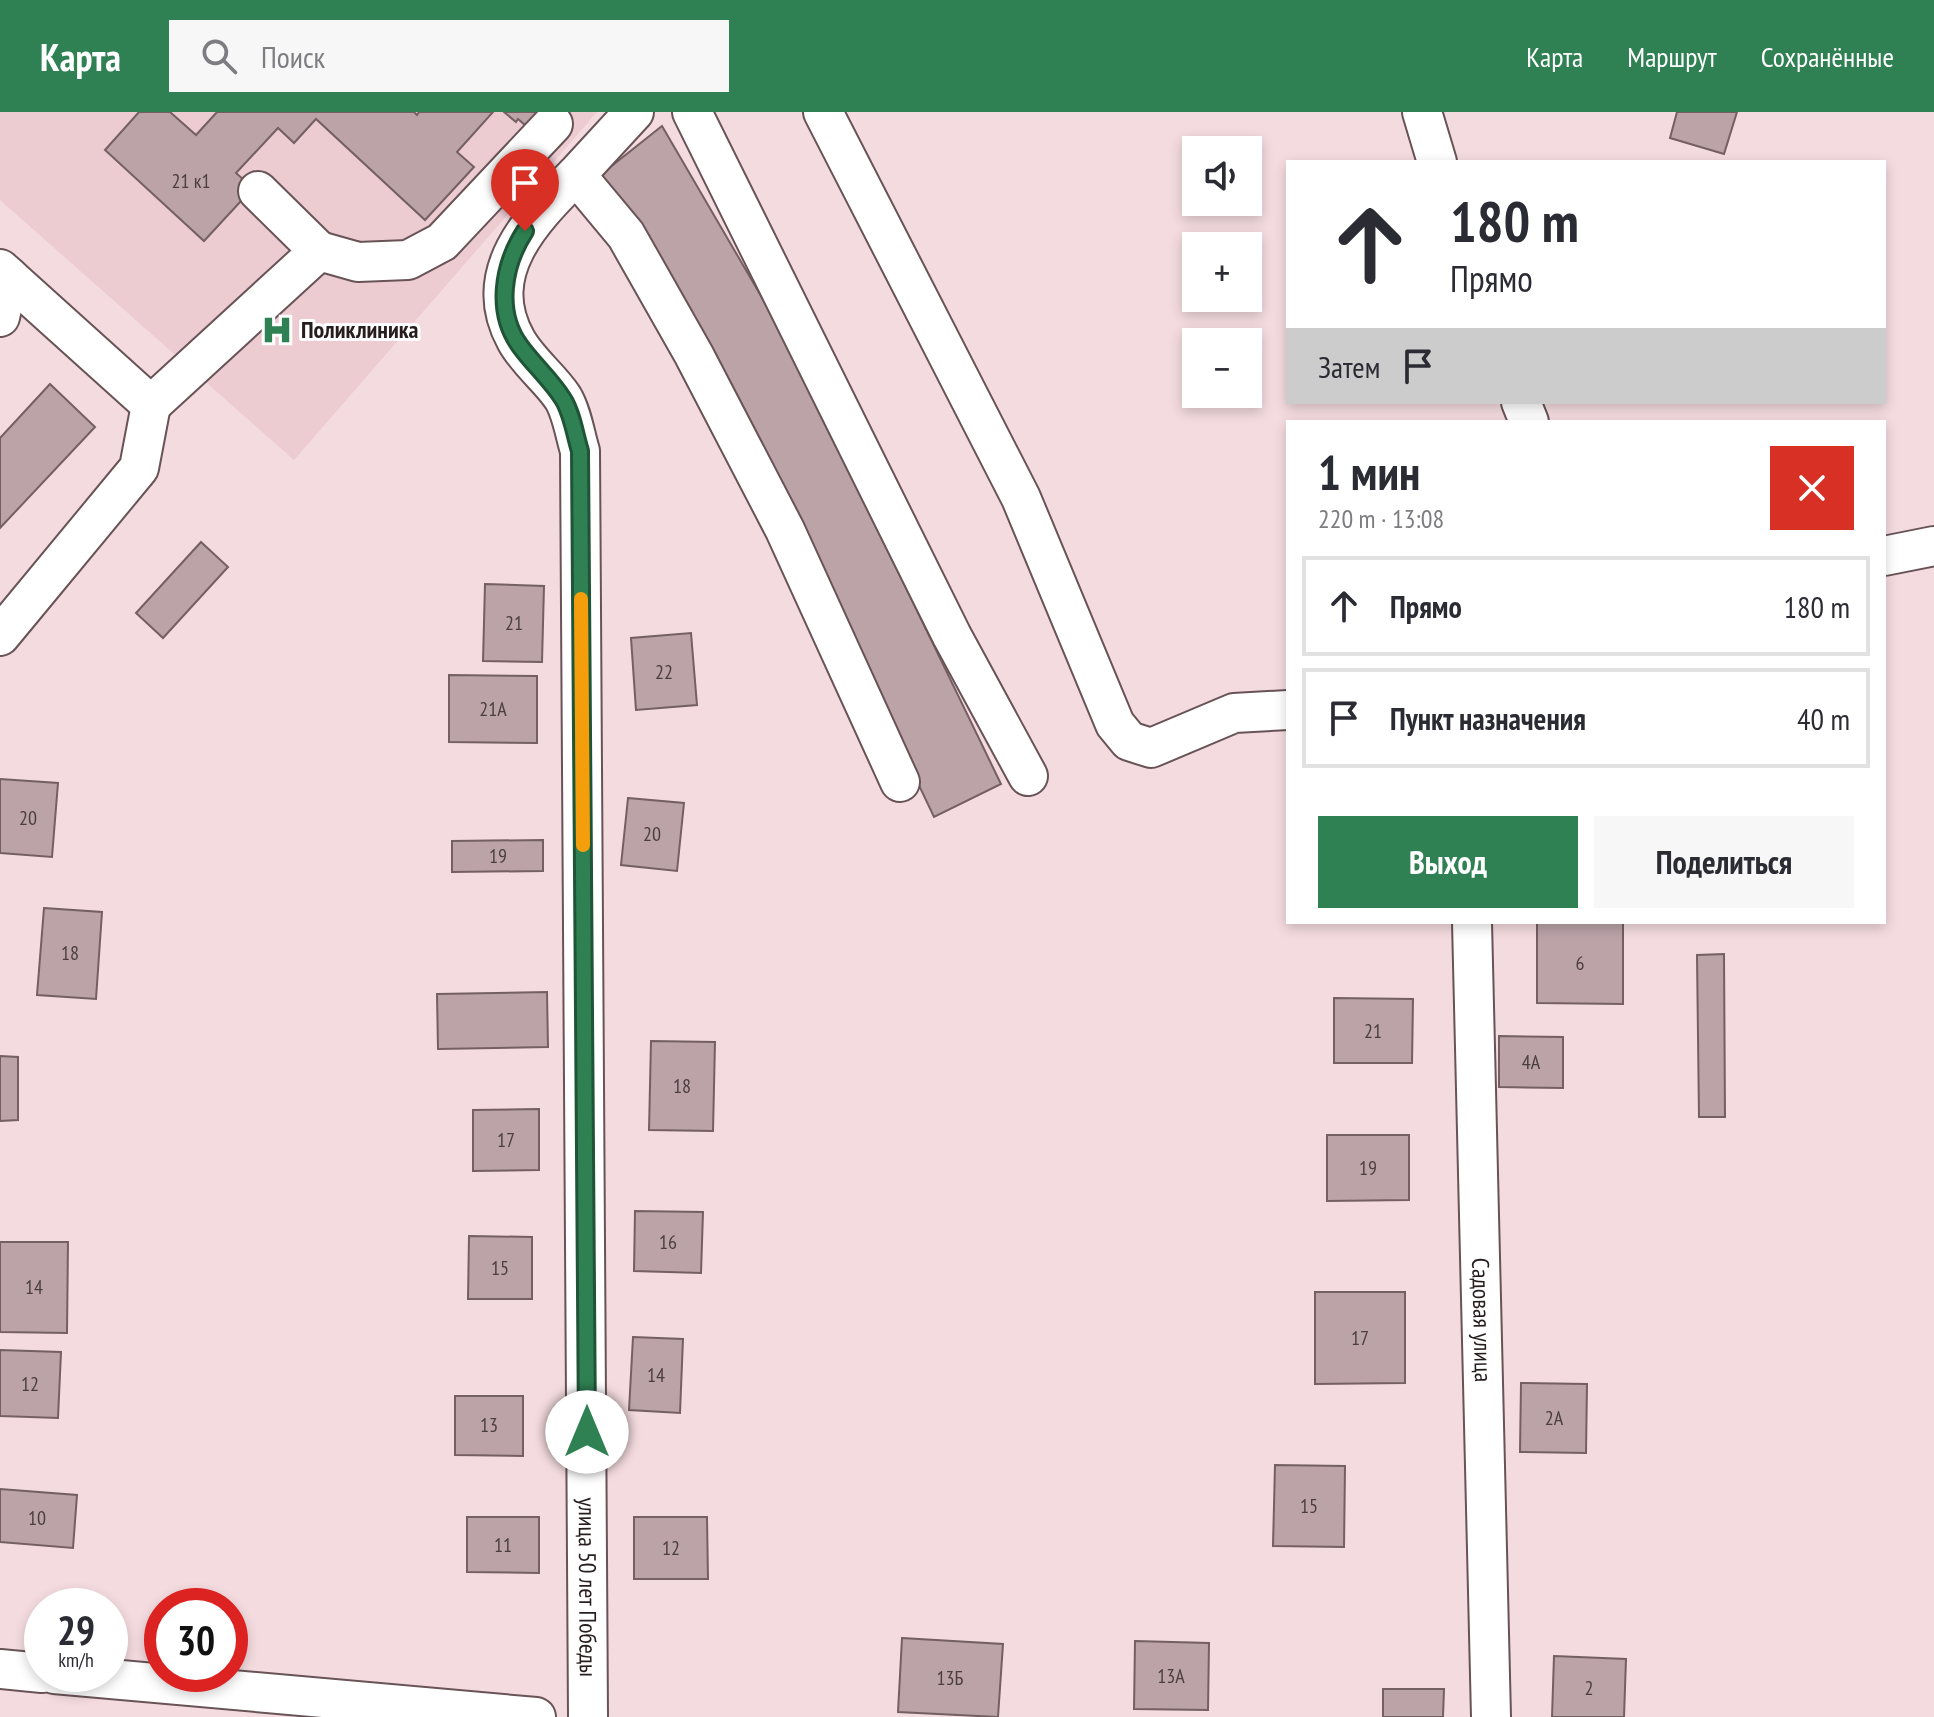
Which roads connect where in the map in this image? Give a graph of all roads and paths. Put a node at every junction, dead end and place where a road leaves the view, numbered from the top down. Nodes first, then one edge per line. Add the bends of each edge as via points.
1 (634, 112) edge
2 (692, 112) edge
3 (823, 112) edge
4 (1422, 112) edge
5 (553, 124) dead end
6 (1436, 160) edge
7 (576, 175) junction
8 (258, 191) dead end
9 (319, 251) junction
10 (4, 273) edge
11 (0, 317) edge
12 (151, 405) junction
13 (1934, 546) edge
14 (1886, 556) edge
15 (0, 636) edge
16 (1286, 710) edge
17 (1028, 776) dead end
18 (900, 782) dead end
19 (1472, 924) edge
20 (0, 1669) edge
21 (24, 1671) edge
22 (128, 1681) edge
23 (536, 1717) edge
24 (588, 1717) edge
25 (1491, 1717) edge

1 - 7 street, улица 50 лет Победы
2 - 17 street via 952,636
3 - 16 street via 1021,498 1115,724 1129,741 1151,748 1234,713
4 - 6 street
5 - 9 street via 442,242 408,260 358,262
7 - 18 street via 626,235 694,355 785,530
7 - 24 street, улица 50 лет Победы via 515,247 504,284 506,319 518,343 564,400 580,451
8 - 9 street
9 - 12 street
10 - 11 street
10 - 12 street
12 - 15 street via 139,468
13 - 14 street
19 - 25 street, Садовая улица
20 - 21 street
22 - 23 street

